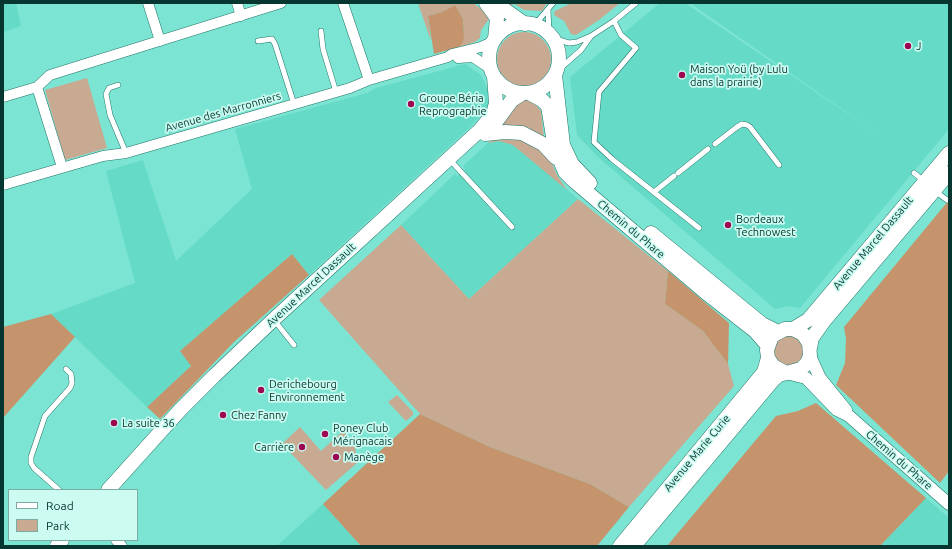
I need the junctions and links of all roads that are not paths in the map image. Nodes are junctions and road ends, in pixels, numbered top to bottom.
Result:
1 (148, 3) edge
2 (237, 3) edge
3 (281, 3) edge
4 (343, 3) edge
5 (486, 3) edge
6 (495, 3) edge
7 (553, 3) edge
8 (636, 3) edge
9 (548, 10) junction
10 (241, 16) junction
11 (614, 21) junction
12 (528, 24) junction
13 (321, 31) dead end
14 (551, 36) junction
15 (591, 36) junction
16 (494, 40) junction
17 (160, 41) junction
18 (258, 41) dead end
19 (448, 57) junction
20 (492, 72) junction
21 (555, 74) junction
22 (369, 80) junction
23 (118, 85) dead end
24 (37, 87) junction
25 (336, 92) junction
26 (526, 93) junction
27 (3, 97) edge
28 (294, 104) junction
29 (484, 134) junction
30 (715, 144) dead end
31 (708, 149) dead end
32 (126, 153) junction
33 (949, 153) edge
34 (451, 162) junction
35 (559, 162) junction
36 (779, 165) dead end
37 (62, 168) junction
38 (949, 173) edge
39 (924, 182) junction
40 (3, 185) edge
41 (654, 192) junction
42 (947, 200) dead end
43 (512, 227) dead end
44 (699, 228) dead end
45 (275, 322) junction
46 (793, 329) junction
47 (778, 332) junction
48 (294, 345) dead end
49 (768, 352) junction
50 (810, 352) junction
51 (66, 369) dead end
52 (786, 373) junction
53 (849, 416) junction
54 (58, 489) edge
55 (109, 489) edge
56 (119, 489) edge
57 (949, 504) edge
58 (620, 546) edge
59 (634, 546) edge

1 - 17 street
2 - 10 street
3 - 10 street
4 - 22 street
5 - 16 main road
6 - 12 main road
7 - 9 lane
8 - 11 lane
9 - 12 lane
9 - 14 lane
10 - 17 street
11 - 15 lane
11 - 41 lane
12 - 14 main road
12 - 16 main road
13 - 25 lane
14 - 15 lane
14 - 21 main road
15 - 21 lane
16 - 19 street, Avenue des Marronniers
16 - 20 main road
17 - 24 street
18 - 28 lane
19 - 20 street, Avenue des Marronniers
19 - 22 street, Avenue des Marronniers
20 - 26 main road
20 - 34 main road, Avenue Marcel Dassault
21 - 26 main road
21 - 47 main road, Chemin du Phare
22 - 25 street, Avenue des Marronniers
23 - 32 lane
24 - 27 street
24 - 37 street
25 - 28 street, Avenue des Marronniers
26 - 29 main road, Avenue Marcel Dassault
26 - 35 main road, Chemin du Phare
28 - 32 street, Avenue des Marronniers
29 - 34 main road, Avenue Marcel Dassault
29 - 35 main road
30 - 36 lane
31 - 41 lane
32 - 37 street, Avenue des Marronniers
33 - 39 main road, Avenue Marcel Dassault
34 - 43 lane
34 - 45 main road, Avenue Marcel Dassault
35 - 49 main road, Chemin du Phare
37 - 40 street, Avenue des Marronniers
38 - 39 main road, Avenue Marcel Dassault
39 - 42 lane
39 - 46 main road, Avenue Marcel Dassault
39 - 50 main road, Avenue Marcel Dassault
41 - 44 lane
45 - 48 lane
45 - 55 main road, Avenue Marcel Dassault
45 - 56 main road, Avenue Marcel Dassault
46 - 47 main road
46 - 50 main road
47 - 49 main road
49 - 52 main road
49 - 58 main road, Avenue Marie Curie
50 - 52 main road
50 - 53 street, Chemin du Phare
51 - 54 lane
52 - 53 street, Chemin du Phare
52 - 59 main road, Avenue Marie Curie
53 - 57 street, Chemin du Phare

